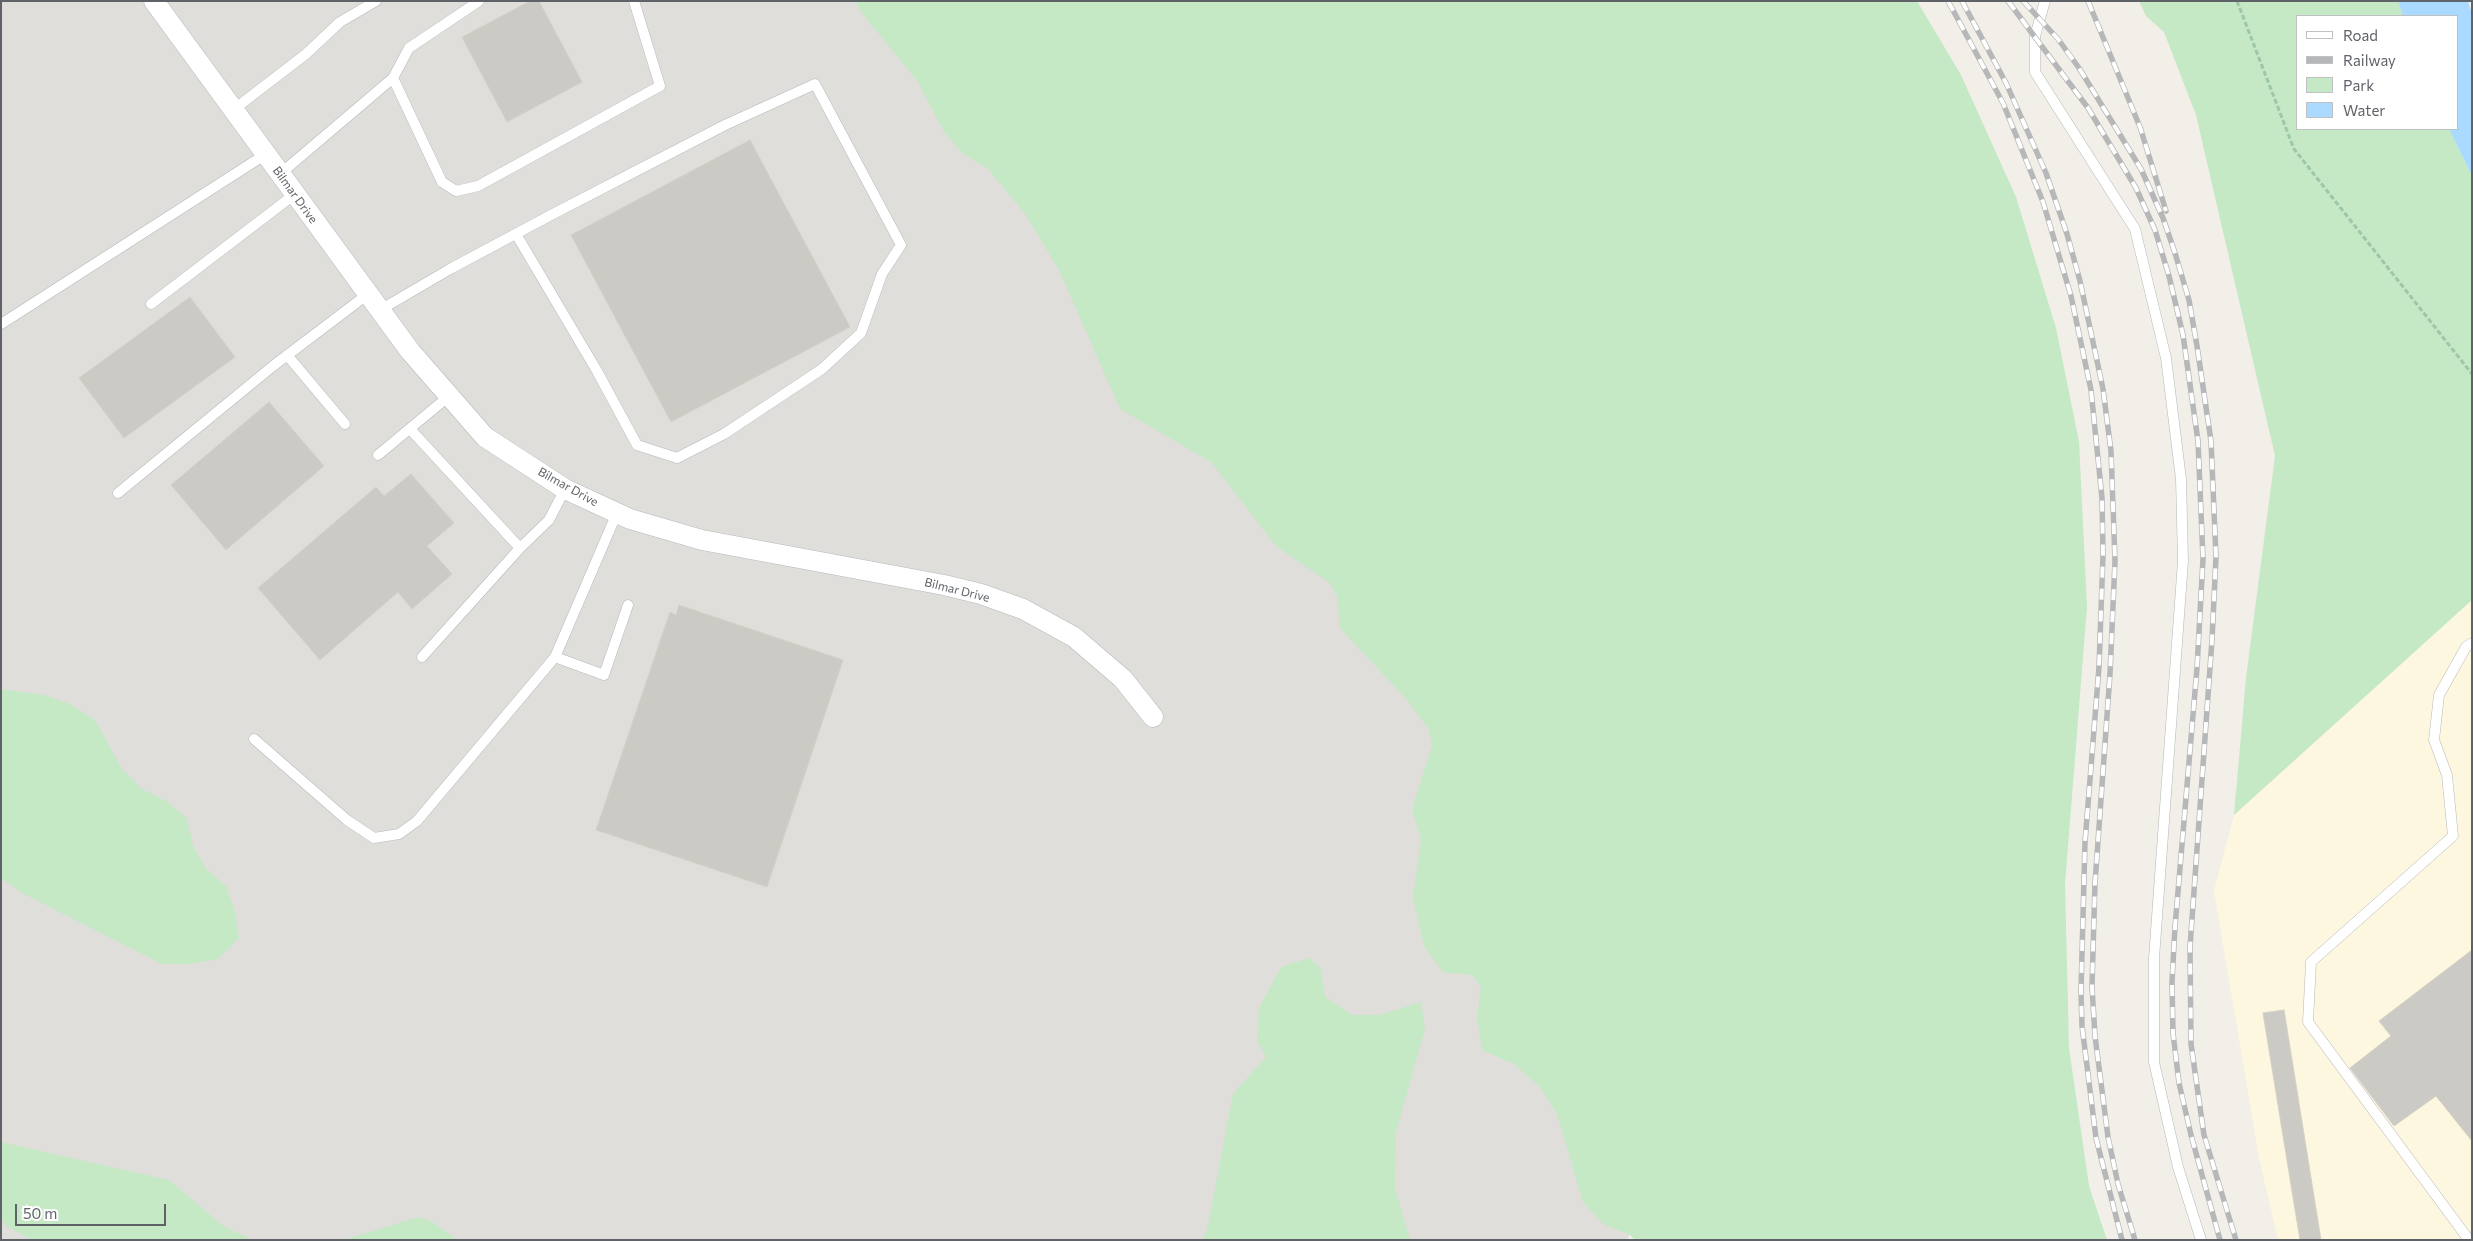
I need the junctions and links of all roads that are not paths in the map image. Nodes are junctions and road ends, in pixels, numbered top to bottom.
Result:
1 (154, 1) edge
2 (376, 1) edge
3 (479, 1) edge
4 (634, 1) edge
5 (2045, 1) edge
6 (392, 78) junction
7 (233, 110) junction
8 (266, 154) junction
9 (280, 174) junction
10 (295, 194) junction
11 (516, 234) junction
12 (368, 294) junction
13 (151, 304) dead end
14 (380, 310) junction
15 (1, 324) edge
16 (287, 355) junction
17 (449, 396) junction
18 (345, 424) dead end
19 (410, 428) junction
20 (378, 455) dead end
21 (565, 489) junction
22 (118, 493) dead end
23 (617, 513) junction
24 (520, 548) junction
25 (628, 604) dead end
26 (2472, 643) edge
27 (422, 657) dead end
28 (555, 657) junction
29 (1153, 717) dead end
30 (254, 739) dead end
31 (2201, 1240) edge
32 (2469, 1240) edge

1 - 7 street, Bilmar Drive
2 - 7 lane
3 - 6 lane
4 - 6 lane
5 - 31 lane
6 - 9 lane
7 - 8 street, Bilmar Drive
8 - 9 street, Bilmar Drive
8 - 15 lane
9 - 10 street, Bilmar Drive
10 - 12 street, Bilmar Drive
10 - 13 lane
11 - 11 lane
11 - 14 lane
12 - 14 street, Bilmar Drive
12 - 16 lane
14 - 17 street, Bilmar Drive
16 - 18 lane
16 - 22 lane
17 - 19 lane
17 - 21 street, Bilmar Drive
19 - 20 lane
19 - 24 lane
21 - 23 street, Bilmar Drive
21 - 24 lane
23 - 28 lane
23 - 29 street, Bilmar Drive
24 - 27 lane
25 - 28 lane
26 - 32 lane
28 - 30 lane

